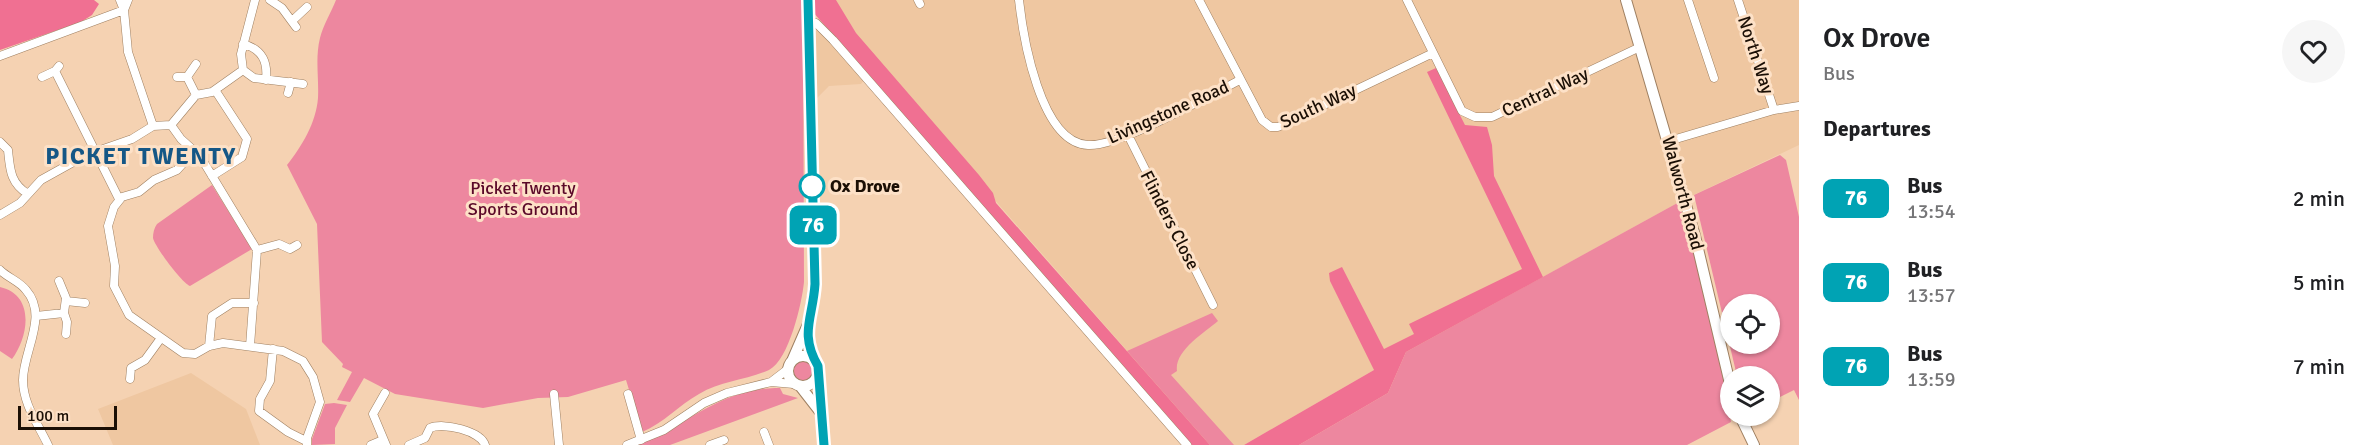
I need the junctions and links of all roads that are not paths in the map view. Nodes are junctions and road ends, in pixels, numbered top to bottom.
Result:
1 (120, 0) edge
2 (128, 0) edge
3 (255, 0) edge
4 (270, 0) edge
5 (808, 0) edge
6 (1019, 0) edge
7 (1199, 0) edge
8 (1407, 0) edge
9 (1626, 0) edge
10 (1688, 0) edge
11 (1738, 0) edge
12 (307, 7) dead end
13 (124, 10) junction
14 (809, 22) junction
15 (243, 44) junction
16 (1640, 47) junction
17 (1433, 53) junction
18 (0, 56) edge
19 (196, 64) dead end
20 (243, 70) junction
21 (42, 77) dead end
22 (177, 77) dead end
23 (187, 77) junction
24 (1714, 78) dead end
25 (266, 80) junction
26 (1240, 80) junction
27 (291, 82) junction
28 (303, 84) dead end
29 (215, 90) junction
30 (288, 93) dead end
31 (196, 95) junction
32 (1799, 106) edge
33 (1774, 110) junction
34 (171, 125) junction
35 (153, 126) junction
36 (1128, 135) junction
37 (1669, 141) junction
38 (0, 142) edge
39 (195, 150) junction
40 (93, 151) junction
41 (212, 176) junction
42 (28, 194) junction
43 (119, 199) junction
44 (0, 215) edge
45 (257, 250) junction
46 (292, 251) dead end
47 (0, 270) edge
48 (59, 282) dead end
49 (66, 301) junction
50 (85, 303) dead end
51 (254, 303) junction
52 (1213, 305) dead end
53 (64, 313) junction
54 (36, 316) junction
55 (806, 330) junction
56 (66, 334) dead end
57 (161, 338) junction
58 (209, 346) junction
59 (250, 346) junction
60 (273, 349) junction
61 (812, 358) junction
62 (790, 365) junction
63 (1725, 366) edge
64 (818, 376) junction
65 (130, 379) dead end
66 (771, 382) junction
67 (797, 385) junction
68 (385, 393) dead end
69 (554, 394) dead end
70 (628, 394) dead end
71 (821, 413) junction
72 (1745, 426) edge
73 (764, 432) dead end
74 (641, 440) junction
75 (723, 440) dead end
76 (427, 442) edge
77 (307, 443) edge
78 (385, 443) edge
79 (48, 445) edge
80 (371, 445) edge
81 (409, 445) edge
82 (485, 445) edge
83 (559, 445) edge
84 (627, 445) edge
85 (710, 445) edge
86 (769, 445) edge
87 (824, 445) edge
88 (1188, 445) edge
89 (1754, 445) edge

1 - 13 street
2 - 13 street
3 - 15 street
4 - 12 street
5 - 14 main road
6 - 36 street, Livingstone Road
7 - 26 street, South Way
8 - 17 street, Central Way
9 - 16 main road, Walworth Road
10 - 24 street
11 - 33 street, North Way
13 - 18 street
13 - 35 street
14 - 55 main road
14 - 88 street
15 - 20 street
15 - 25 street
16 - 17 street, Central Way
16 - 37 main road, Walworth Road
17 - 26 street, South Way
19 - 23 street
20 - 25 street
20 - 29 street
21 - 40 street
22 - 23 street
23 - 31 street
25 - 27 street
26 - 36 street, Livingstone Road
27 - 28 street
27 - 30 street
29 - 31 street
29 - 41 street
31 - 34 street
32 - 33 street, North Way
33 - 37 street, North Way
34 - 35 street
34 - 39 street
35 - 40 street
36 - 52 street, Flinders Close
37 - 63 main road, Walworth Road
38 - 42 street
39 - 41 street
39 - 43 street
40 - 42 street
40 - 43 street
41 - 45 street
42 - 44 street
43 - 57 street
45 - 46 street
45 - 51 street
47 - 54 street
48 - 49 street
49 - 50 street
49 - 53 street
51 - 58 street
51 - 59 street
53 - 54 street
53 - 56 street
54 - 79 street
55 - 61 main road
55 - 62 main road
57 - 58 street
57 - 65 street
58 - 59 street
59 - 60 street
60 - 77 street
60 - 77 street
61 - 62 main road
61 - 64 main road
62 - 66 street
62 - 67 main road
64 - 67 main road
64 - 71 main road
66 - 67 street
66 - 74 street
67 - 71 main road
68 - 78 street
69 - 83 street
70 - 74 street
71 - 87 main road
72 - 89 main road
73 - 86 street
74 - 84 street
75 - 85 street
76 - 81 street
76 - 82 street
78 - 80 street

